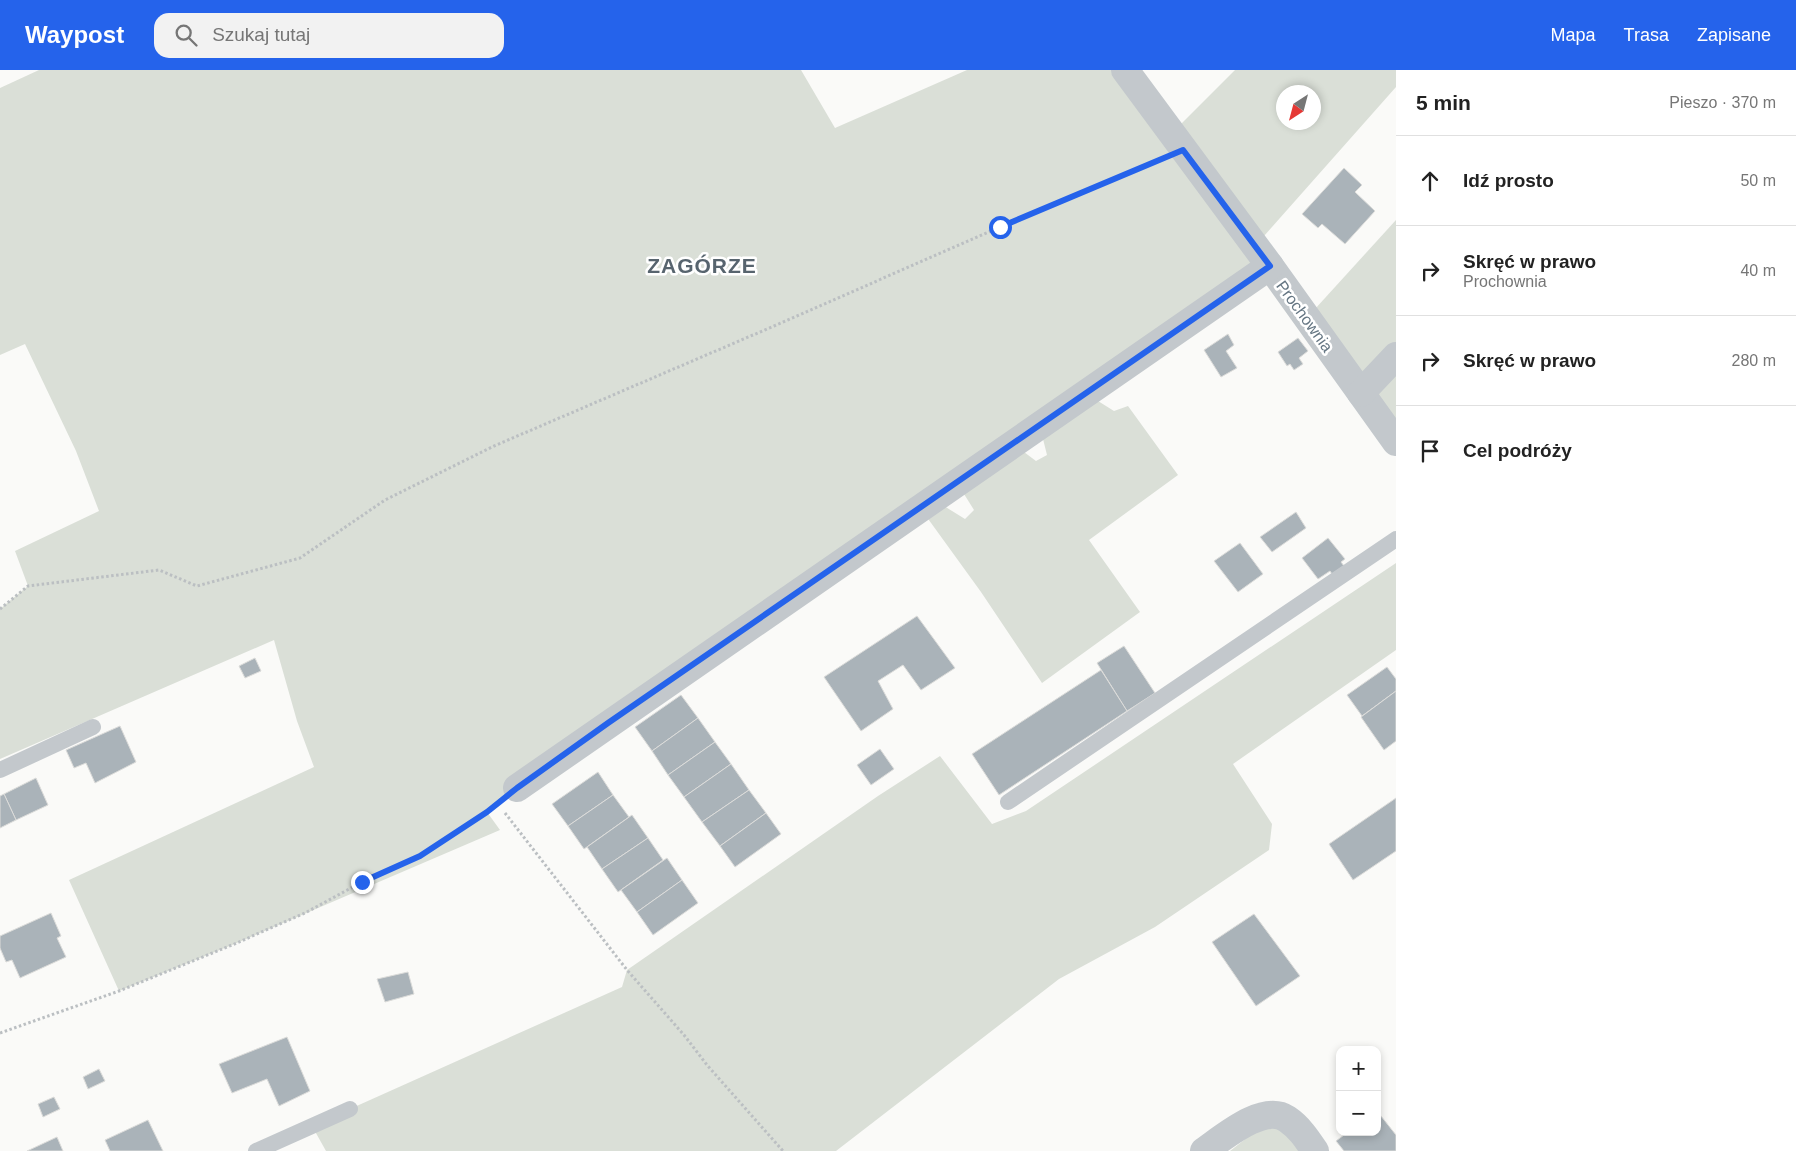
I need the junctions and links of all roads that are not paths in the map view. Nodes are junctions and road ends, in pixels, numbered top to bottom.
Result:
1 (1124, 70) edge
2 (1270, 266) junction
3 (1396, 356) edge
4 (1361, 393) junction
5 (1396, 442) edge
6 (1396, 539) edge
7 (93, 727) dead end
8 (0, 770) edge
9 (507, 796) road end
10 (1008, 802) dead end
11 (350, 1109) dead end
12 (256, 1151) edge
13 (1204, 1151) edge
14 (1315, 1151) edge

1 - 2 street, Prochownia
2 - 4 street, Prochownia
2 - 9 street
3 - 4 street
4 - 5 street, Prochownia
6 - 10 lane
7 - 8 lane
11 - 12 lane
13 - 14 street

